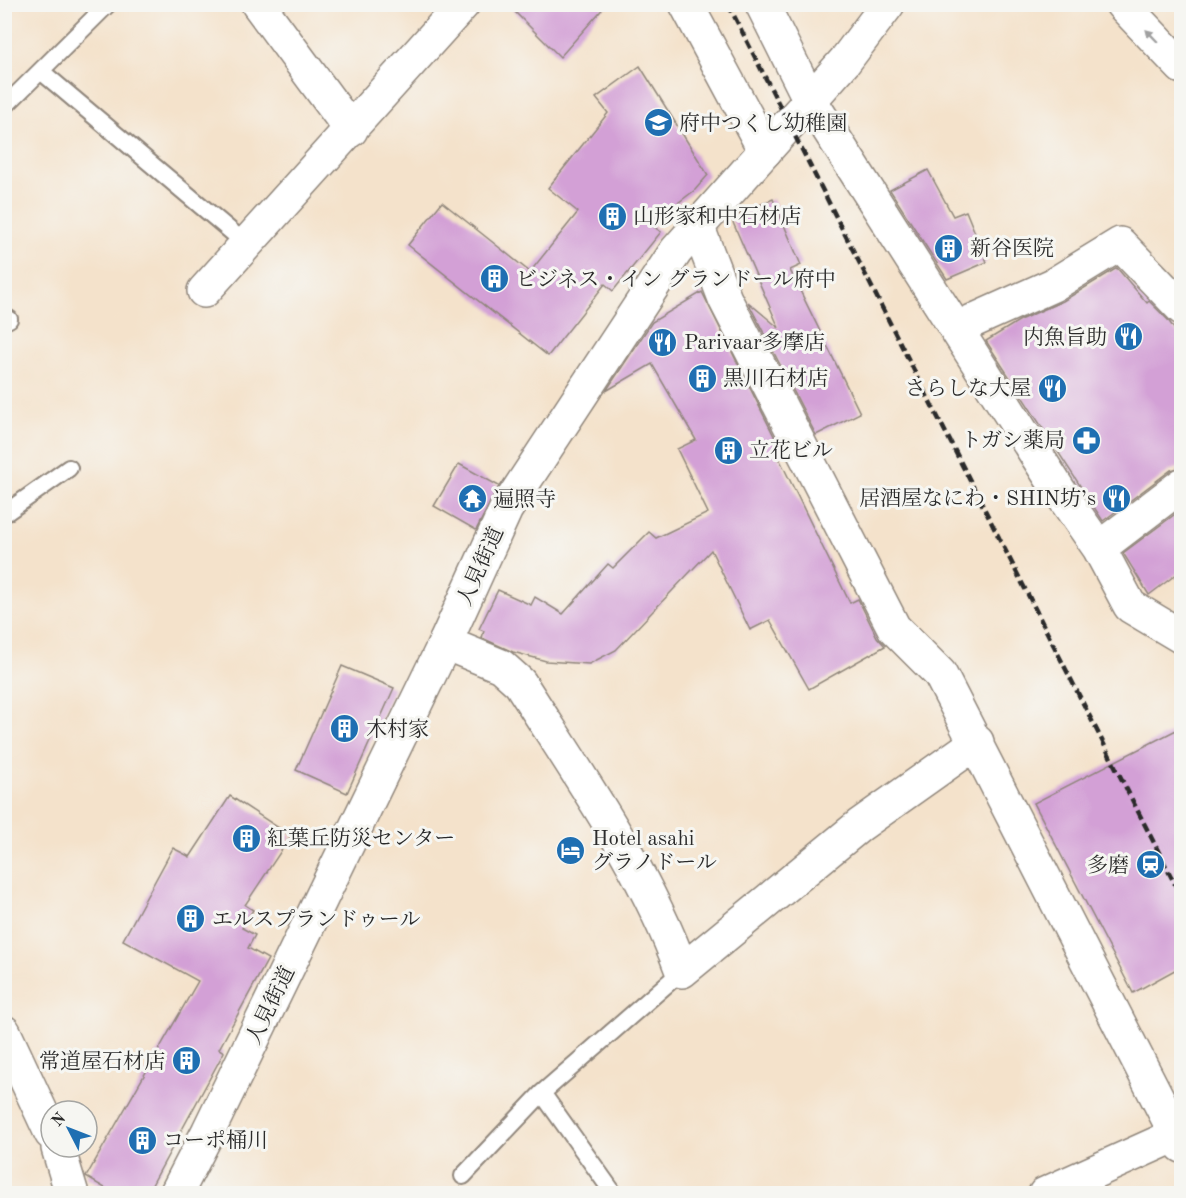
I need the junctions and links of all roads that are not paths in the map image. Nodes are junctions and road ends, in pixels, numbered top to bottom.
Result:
1 (108, 4) edge
2 (258, 4) edge
3 (463, 4) edge
4 (686, 4) edge
5 (762, 4) edge
6 (888, 4) edge
7 (1122, 4) edge
8 (1182, 67) edge
9 (42, 72) junction
10 (810, 100) junction
11 (4, 107) edge
12 (351, 130) junction
13 (765, 151) junction
14 (697, 225) junction
15 (245, 243) junction
16 (204, 291) dead end
17 (1182, 308) edge
18 (957, 328) junction
19 (69, 468) dead end
20 (1182, 485) edge
21 (4, 513) edge
22 (1099, 548) junction
23 (1182, 637) edge
24 (446, 643) junction
25 (977, 742) junction
26 (682, 971) junction
27 (4, 1032) edge
28 (542, 1092) junction
29 (39, 1108) edge
30 (1179, 1141) edge
31 (60, 1159) edge
32 (463, 1176) dead end
33 (72, 1194) edge
34 (176, 1194) edge
35 (614, 1194) edge
36 (1045, 1194) edge

1 - 9 lane
2 - 12 street
3 - 12 street
4 - 13 street
5 - 10 street
6 - 10 street, 人見街道
8 -> 7 street
9 - 11 lane
9 - 15 lane
10 - 13 street, 人見街道
10 - 18 street
12 - 15 street
13 - 14 street, 人見街道
14 - 24 street, 人見街道
14 - 25 street
15 - 16 street
17 - 18 street
18 - 22 street
19 - 21 lane
20 - 22 street
22 - 23 street
24 - 26 street
24 - 34 street, 人見街道
25 - 26 street
25 - 30 street
26 - 28 lane
27 - 29 street
28 - 32 lane
28 - 35 lane
30 - 36 street
31 - 33 street

